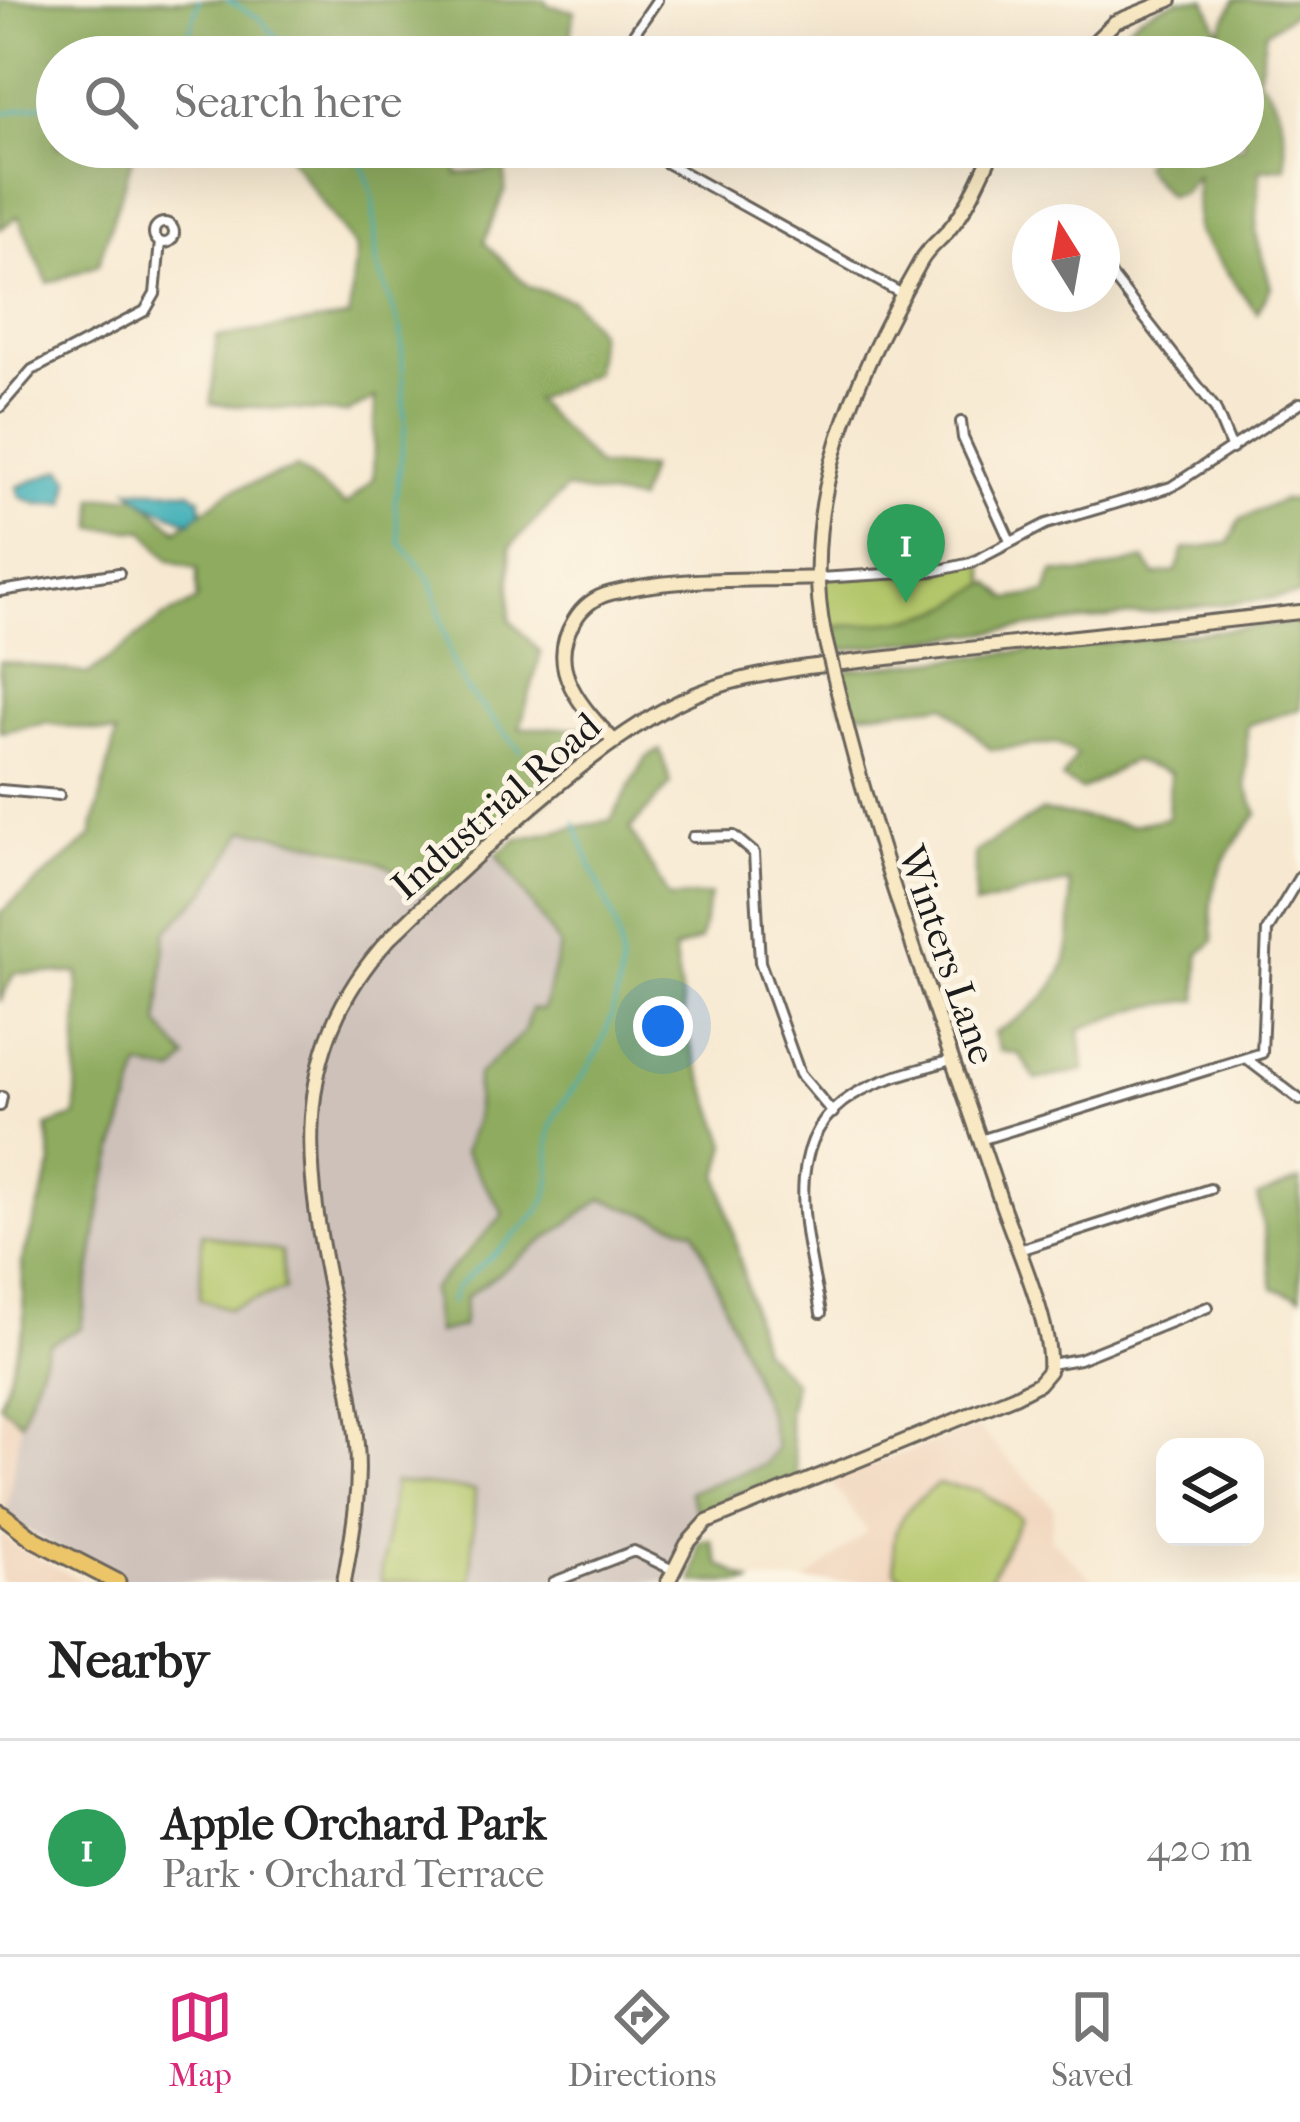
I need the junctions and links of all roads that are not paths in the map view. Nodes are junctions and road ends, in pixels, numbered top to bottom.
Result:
1 (657, 0) edge
2 (1170, 0) edge
3 (632, 36) edge
4 (1101, 36) edge
5 (676, 168) edge
6 (985, 168) edge
7 (160, 242) dead end
8 (1120, 286) edge
9 (904, 295) junction
10 (1300, 403) edge
11 (0, 407) edge
12 (961, 422) dead end
13 (1232, 449) junction
14 (1010, 541) junction
15 (119, 573) dead end
16 (818, 578) junction
17 (0, 591) edge
18 (1300, 612) edge
19 (615, 742) junction
20 (0, 790) edge
21 (59, 795) dead end
22 (693, 837) dead end
23 (1300, 876) edge
24 (1246, 1059) junction
25 (951, 1060) junction
26 (1300, 1100) edge
27 (833, 1113) junction
28 (980, 1141) junction
29 (1210, 1189) dead end
30 (1017, 1250) junction
31 (1208, 1307) dead end
32 (821, 1313) dead end
33 (1050, 1364) junction
34 (0, 1514) edge
35 (671, 1576) edge
36 (117, 1582) edge
37 (344, 1582) edge
38 (554, 1582) edge

1 - 3 street
2 - 4 street
5 - 9 street
6 - 9 street, Winters Lane
7 - 11 street
8 - 13 street
9 - 16 street, Winters Lane
10 - 13 street
12 - 14 street
13 - 14 street
14 - 16 street
15 - 17 street
16 - 19 street
16 - 25 street, Winters Lane, bridge
18 - 19 street, Industrial Road
19 - 37 street, Industrial Road
20 - 21 street
22 - 27 street
23 - 24 street
24 - 26 street
24 - 28 street
25 - 27 street
25 - 28 street, Winters Lane
27 - 32 street
28 - 30 street, Winters Lane
29 - 30 street
30 - 33 street, Winters Lane
31 - 33 street
33 - 35 street
34 - 36 highway
35 - 38 street

